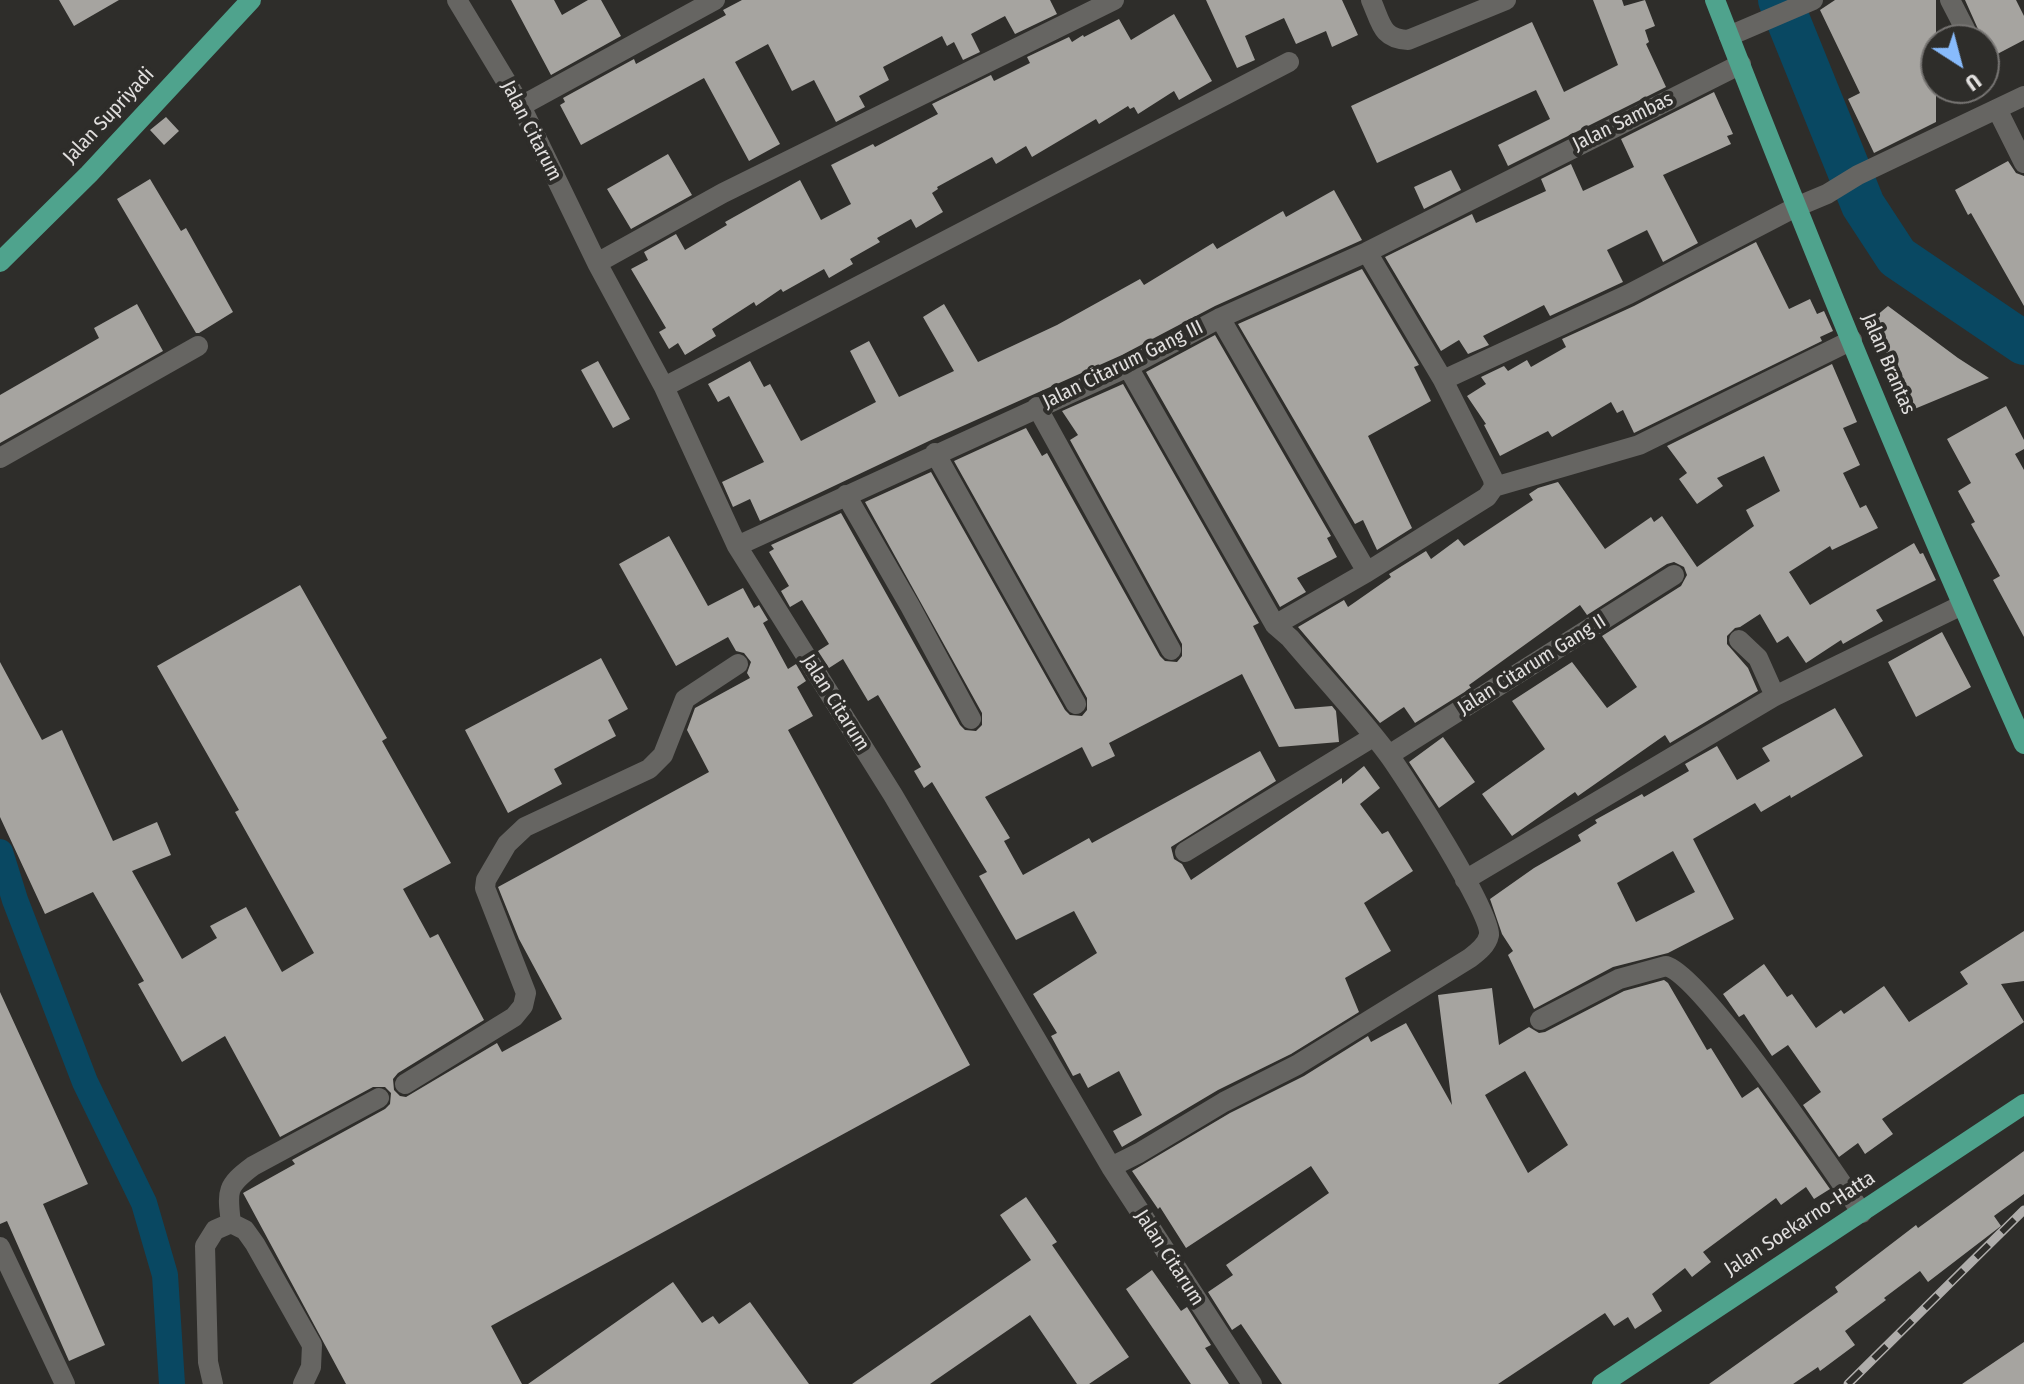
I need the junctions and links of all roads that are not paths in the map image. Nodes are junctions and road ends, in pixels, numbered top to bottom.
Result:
1 (251, 0) edge
2 (457, 0) edge
3 (715, 0) edge
4 (1114, 0) edge
5 (1371, 0) edge
6 (1506, 0) edge
7 (1715, 0) edge
8 (1950, 0) edge
9 (1807, 3) edge
10 (1962, 24) edge
11 (1729, 36) junction
12 (1289, 62) dead end
13 (1741, 64) junction
14 (2024, 96) edge
15 (521, 106) junction
16 (1997, 109) junction
17 (2024, 163) edge
18 (1506, 181) joint
19 (1796, 207) junction
20 (1367, 252) junction
21 (0, 262) edge
22 (597, 263) junction
23 (1220, 318) junction
24 (1852, 340) junction
25 (198, 346) dead end
26 (1128, 367) junction
27 (1443, 380) junction
28 (664, 387) junction
29 (1037, 407) junction
30 (935, 453) junction
31 (0, 458) edge
32 (1494, 487) junction
33 (846, 495) junction
34 (737, 546) junction
35 (1367, 572) junction
36 (1674, 575) dead end
37 (1962, 605) junction
38 (1275, 625) junction
39 (1739, 640) dead end
40 (1171, 650) dead end
41 (738, 664) dead end
42 (1775, 696) junction
43 (1076, 704) dead end
44 (971, 719) dead end
45 (1373, 737) junction
46 (2024, 744) edge
47 (1389, 755) junction
48 (1185, 852) dead end
49 (1465, 880) junction
50 (1540, 1020) dead end
51 (405, 1084) dead end
52 (379, 1098) dead end
53 (2024, 1104) edge
54 (1111, 1167) junction
55 (1862, 1213) junction
56 (231, 1223) junction
57 (0, 1247) edge
58 (65, 1384) edge
59 (213, 1384) edge
60 (303, 1384) edge
61 (1252, 1384) edge
62 (1602, 1384) edge

1 - 21 main road, Jalan Supriyadi
2 - 15 street, Jalan Citarum
3 - 15 street
4 - 22 street
5 - 6 street
7 - 11 main road, Jalan Brantas
8 - 10 street
9 - 11 street
11 - 13 main road, Jalan Brantas
12 - 28 street
13 - 18 street, Jalan Sambas
13 - 19 main road, Jalan Brantas
14 - 16 street
15 - 22 street, Jalan Citarum
16 - 17 street
16 - 19 street
18 - 20 street, Jalan Citarum Gang III
19 - 24 main road, Jalan Brantas
19 - 27 street
20 - 23 street, Jalan Citarum Gang III
20 - 27 street
22 - 28 street, Jalan Citarum
23 - 26 street, Jalan Citarum Gang III
23 - 35 street
24 - 32 street
24 - 37 main road, Jalan Brantas
25 - 31 street
26 - 29 street, Jalan Citarum Gang III
26 - 38 street
27 - 32 street
28 - 34 street, Jalan Citarum
29 - 30 street, Jalan Citarum Gang III
29 - 40 street
30 - 33 street, Jalan Citarum Gang III
30 - 43 street
32 - 35 street
33 - 34 street, Jalan Citarum Gang III
33 - 44 street
34 - 54 street, Jalan Citarum
35 - 38 street
36 - 47 street, Jalan Citarum Gang II
37 - 42 street
37 - 46 main road, Jalan Brantas
38 - 45 street
39 - 42 street
41 - 51 street
42 - 49 street
45 - 47 street
45 - 48 street
47 - 49 street
49 - 54 street
50 - 55 street
52 - 56 street
53 - 55 main road, Jalan Soekarno-Hatta
54 - 61 street, Jalan Citarum
55 - 62 main road, Jalan Soekarno-Hatta
56 - 59 street
56 - 60 street
57 - 58 street

